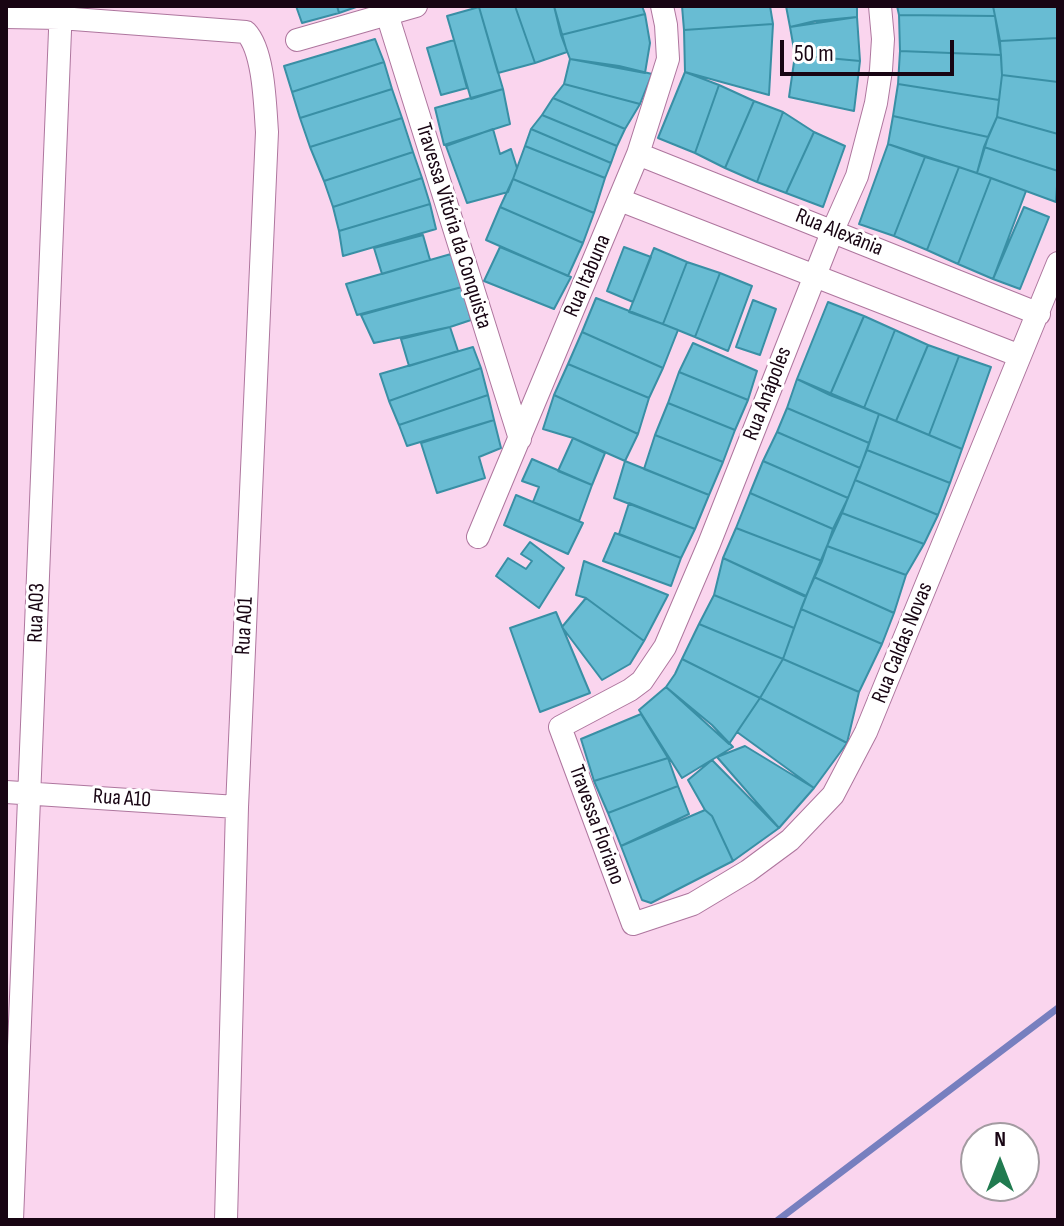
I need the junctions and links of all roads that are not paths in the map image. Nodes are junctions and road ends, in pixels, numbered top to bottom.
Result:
1 (416, 6) edge
2 (662, 6) edge
3 (880, 6) edge
4 (61, 12) edge
5 (387, 14) junction
6 (6, 17) edge
7 (297, 40) dead end
8 (638, 154) junction
9 (620, 200) junction
10 (833, 230) junction
11 (1058, 263) edge
12 (814, 276) junction
13 (1039, 314) junction
14 (1020, 356) junction
15 (520, 439) junction
16 (478, 537) dead end
17 (560, 727) joint
18 (6, 792) edge
19 (30, 793) junction
20 (237, 807) junction
21 (633, 924) joint
22 (12, 1220) edge
23 (226, 1220) edge

1 - 5 street
2 - 8 street, Rua Itabuna
3 - 10 street, Rua Anápoles
4 - 6 street
4 - 19 street, Rua A03
4 - 20 street, Rua A01
5 - 7 street
5 - 15 street, Travessa Vitória da Conquista
8 - 9 street, Rua Itabuna
8 - 10 street, Rua Alexânia
9 - 12 street
9 - 15 street, Rua Itabuna
10 - 12 street, Rua Anápoles
10 - 13 street, Rua Alexânia
11 - 13 street, Rua Caldas Novas
12 - 14 street
12 - 17 street, Rua Anápoles
13 - 14 street, Rua Caldas Novas
14 - 21 street, Rua Caldas Novas
15 - 16 street, Rua Itabuna
17 - 21 street, Travessa Floriano
18 - 19 street, Rua A10
19 - 20 street, Rua A10
19 - 22 street, Rua A03
20 - 23 street, Rua A01

